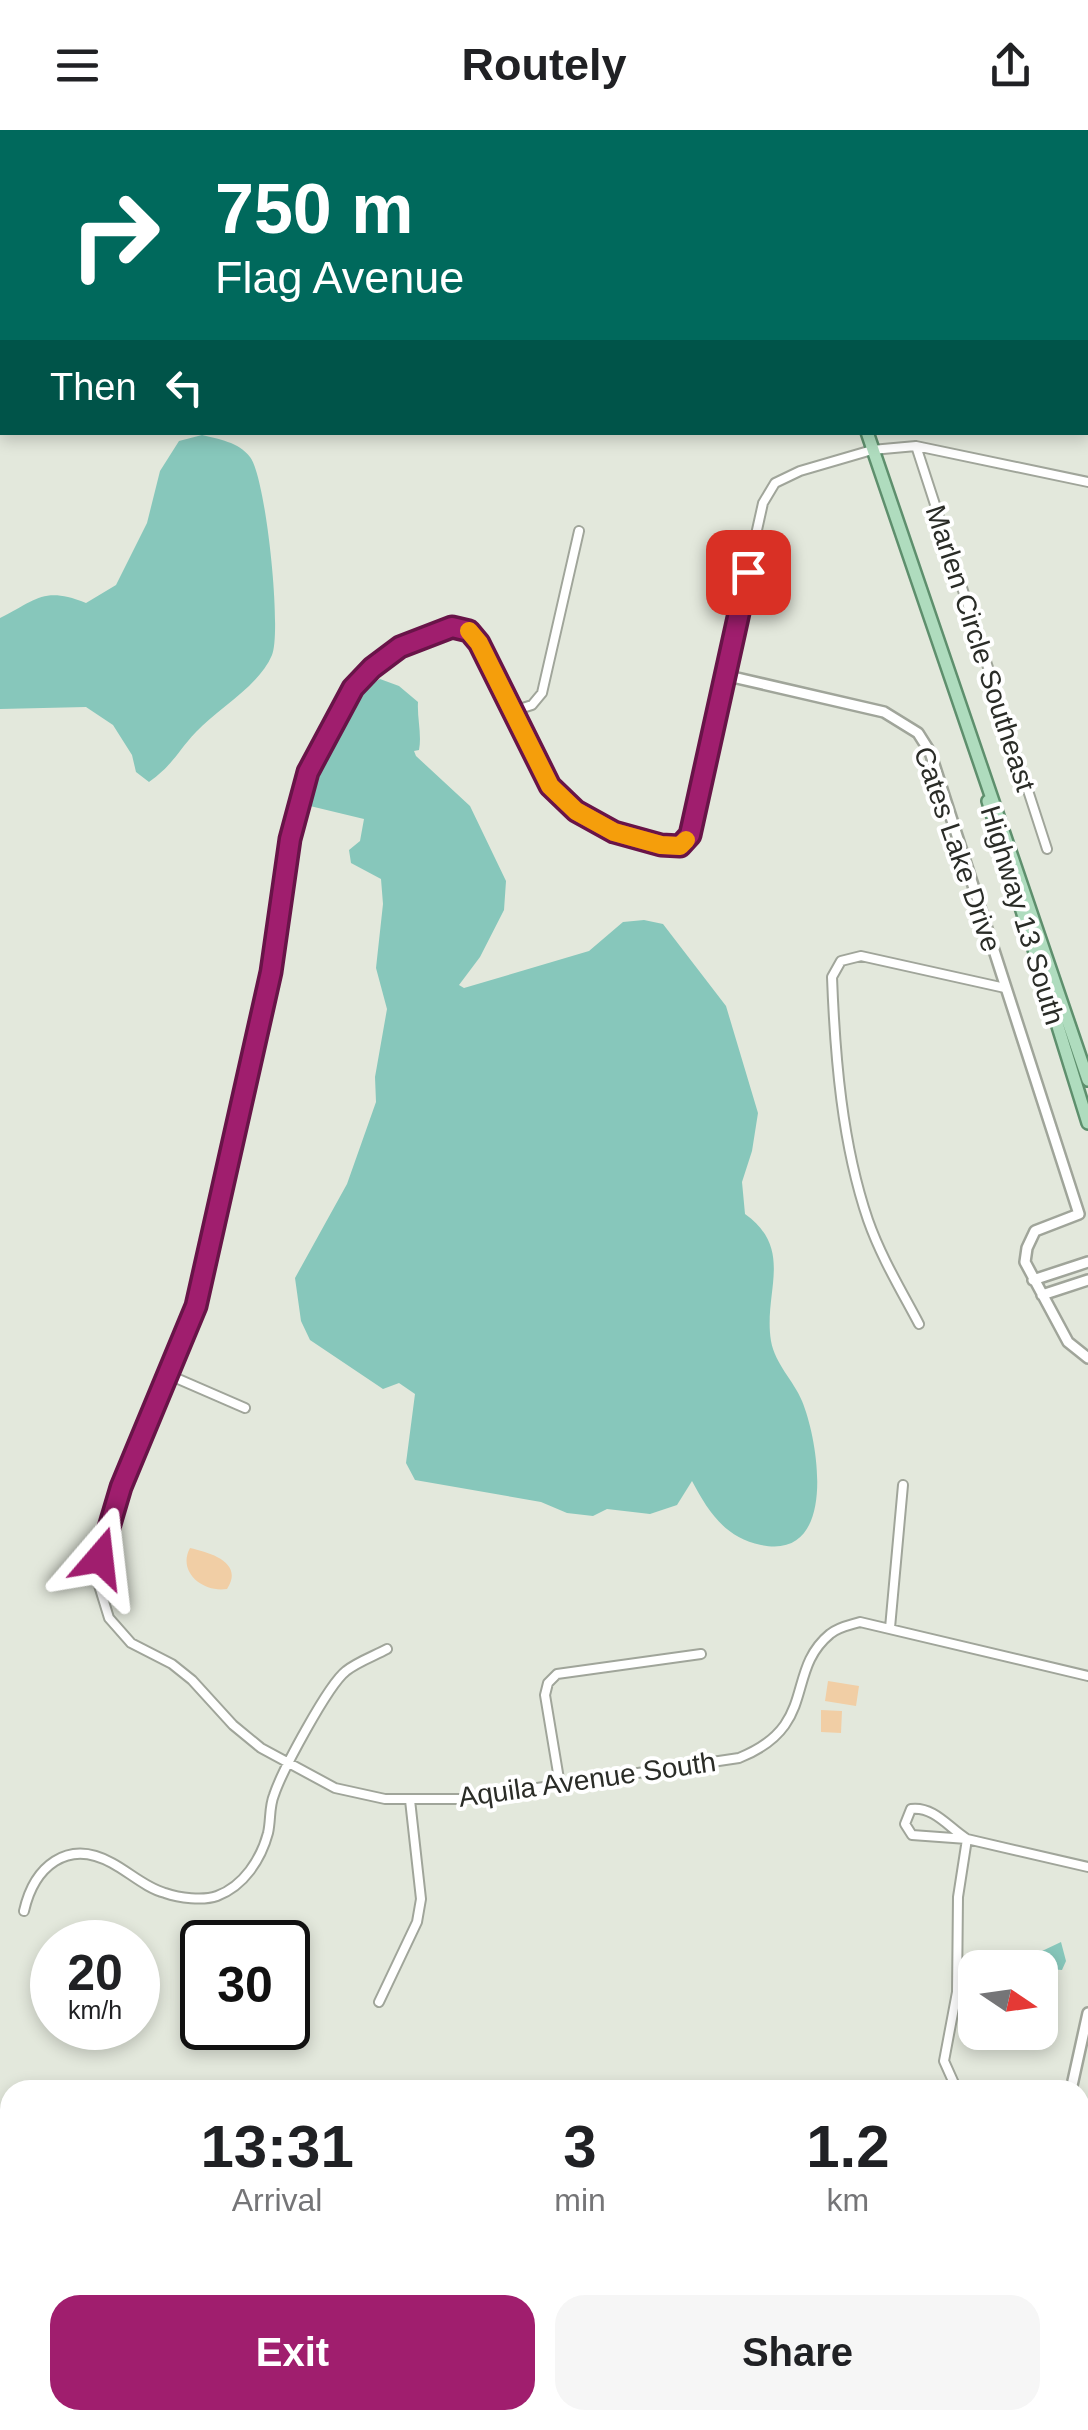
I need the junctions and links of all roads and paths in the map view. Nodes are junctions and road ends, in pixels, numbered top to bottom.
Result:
1 (868, 435) edge
2 (916, 446) junction
3 (872, 450) junction
4 (1088, 482) edge
5 (579, 531) dead end
6 (724, 675) junction
7 (513, 711) junction
8 (979, 762) junction
9 (1047, 850) dead end
10 (1004, 988) junction
11 (1088, 1080) edge
12 (1088, 1123) edge
13 (1088, 1262) edge
14 (1033, 1280) junction
15 (1088, 1280) edge
16 (1042, 1295) junction
17 (919, 1324) dead end
18 (1088, 1358) edge
19 (169, 1375) junction
20 (244, 1408) dead end
21 (903, 1486) dead end
22 (890, 1628) junction
23 (386, 1650) dead end
24 (701, 1654) dead end
25 (1088, 1676) edge
26 (286, 1764) junction
27 (560, 1785) junction
28 (410, 1800) junction
29 (967, 1839) junction
30 (1088, 1867) edge
31 (24, 1911) dead end
32 (379, 2002) dead end
33 (1088, 2013) edge
34 (953, 2080) edge
35 (1073, 2080) edge

1 - 3 main road, Highway 13 South
2 - 3 street
2 - 4 street
2 - 9 street, Marlen Circle Southeast
3 - 6 street
3 - 8 main road, Highway 13 South
5 - 7 street
6 - 7 street
6 - 10 street, Cates Lake Drive
7 - 19 street
8 - 11 main road, Highway 13 South
8 - 12 main road, Highway 13 South
10 - 14 street, Cates Lake Drive
10 - 17 street
13 - 14 street
14 - 16 street
15 - 16 street
16 - 18 street
19 - 20 street
19 - 26 street, Aquila Avenue South
21 - 22 street
22 - 25 street, Aquila Avenue South
22 - 27 street, Aquila Avenue South
23 - 26 street
24 - 27 street
26 - 28 street, Aquila Avenue South
26 - 31 street
27 - 28 street, Aquila Avenue South
28 - 32 street
29 - 29 street
29 - 30 street
29 - 34 street
33 - 35 street

